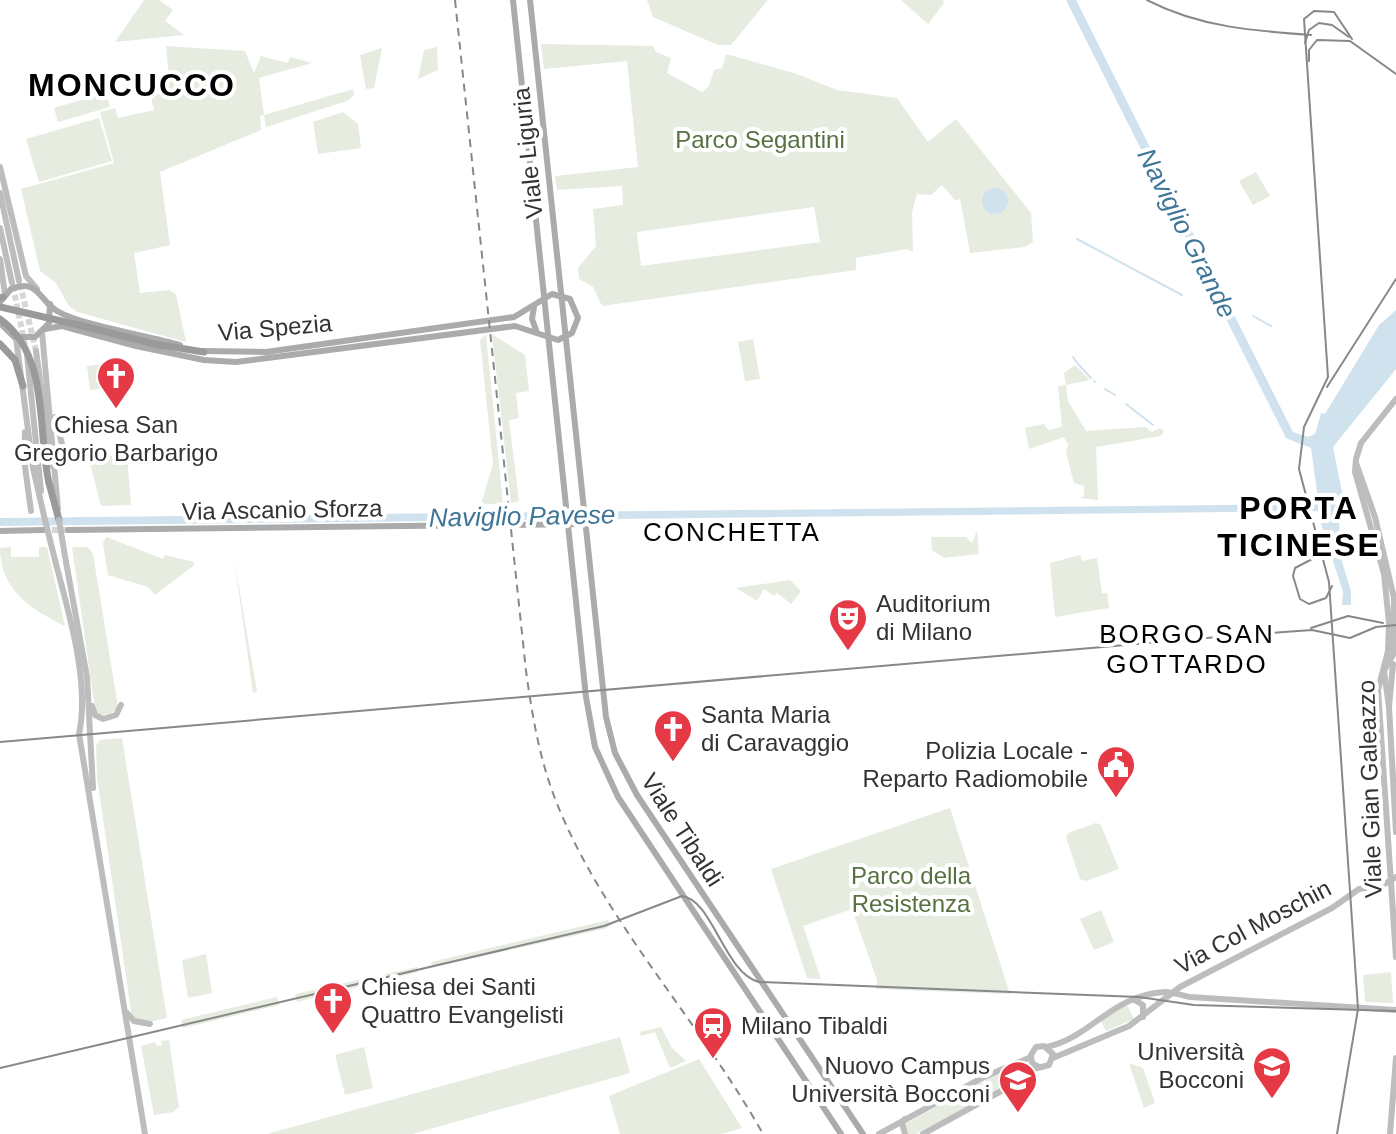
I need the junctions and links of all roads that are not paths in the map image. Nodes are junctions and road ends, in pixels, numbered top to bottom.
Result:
1 (513, 0) edge
2 (530, 0) edge
3 (0, 167) edge
4 (0, 193) edge
5 (0, 228) edge
6 (0, 259) edge
7 (37, 289) junction
8 (561, 295) junction
9 (544, 297) junction
10 (2, 300) edge
11 (48, 301) junction
12 (534, 307) junction
13 (0, 321) edge
14 (44, 330) junction
15 (536, 330) junction
16 (16, 338) junction
17 (566, 338) junction
18 (549, 340) junction
19 (0, 344) edge
20 (36, 351) tunnel mouth
21 (26, 352) tunnel mouth
22 (204, 352) junction
23 (23, 386) junction
24 (1396, 399) edge
25 (52, 411) junction
26 (27, 416) junction
27 (63, 448) dead end
28 (31, 511) dead end
29 (45, 520) junction
30 (59, 520) junction
31 (584, 522) junction
32 (568, 523) junction
33 (43, 530) tunnel mouth
34 (68, 530) tunnel mouth
35 (0, 531) edge
36 (1392, 624) edge
37 (87, 677) junction
38 (121, 705) dead end
39 (1396, 832) edge
40 (1393, 879) edge
41 (1396, 957) edge
42 (1172, 992) junction
43 (1131, 999) junction
44 (1396, 1010) edge
45 (127, 1013) junction
46 (1143, 1017) junction
47 (1094, 1021) junction
48 (150, 1024) dead end
49 (127, 1025) junction
50 (1100, 1038) junction
51 (1047, 1047) junction
52 (1031, 1057) junction
53 (1053, 1058) junction
54 (1396, 1058) edge
55 (1019, 1065) junction
56 (1039, 1067) junction
57 (1024, 1073) junction
58 (905, 1119) junction
59 (888, 1129) junction
60 (145, 1134) edge
61 (841, 1134) edge
62 (863, 1134) edge
63 (879, 1134) edge
64 (898, 1134) edge
65 (905, 1134) edge
66 (923, 1134) edge
67 (1390, 1134) edge

1 - 9 main road, Viale Liguria
2 - 8 main road, Viale Liguria
3 - 7 main road
4 - 5 main road
6 - 10 main road
7 - 10 main road
7 - 11 main road
8 - 9 main road
8 - 17 main road
8 - 17 main road
9 - 12 main road, Via Spezia
9 - 18 main road
10 - 22 highway, bridge
11 - 14 main road
11 - 22 main road, Via Spezia
12 - 15 main road
12 - 22 main road, Via Spezia
13 - 16 main road
13 - 30 highway, bridge
14 - 15 main road, Via Spezia
14 - 16 main road, Via Spezia
14 - 25 main road
15 - 18 main road
16 - 23 main road
17 - 18 main road
17 - 31 main road, Viale Tibaldi
18 - 32 main road, Viale Tibaldi
19 - 23 highway
20 - 30 main road
21 - 29 main road
23 - 26 main road
24 - 36 main road
25 - 27 main road
25 - 30 main road
26 - 28 main road
26 - 29 main road
29 - 49 main road, bridge
30 - 37 main road, bridge
31 - 32 main road, Via Ascanio Sforza
31 - 62 main road, Viale Tibaldi
32 - 34 main road, Via Ascanio Sforza
32 - 61 main road, Viale Tibaldi
33 - 35 main road
36 - 39 main road, Viale Gian Galeazzo
36 - 40 main road, Viale Gian Galeazzo
37 - 38 main road
37 - 45 main road
40 - 41 main road, Viale Gian Galeazzo
40 - 42 main road, Via Col Moschin
42 - 43 main road
42 - 44 main road
42 - 46 main road
43 - 46 main road
43 - 47 main road
45 - 48 main road
45 - 49 main road
46 - 50 main road
47 - 50 main road
47 - 51 main road
49 - 60 main road
50 - 53 main road
51 - 52 main road
51 - 53 main road
52 - 55 main road
52 - 56 main road
53 - 56 main road
54 - 67 main road
55 - 57 main road
55 - 58 main road
56 - 57 main road
57 - 66 main road
58 - 59 main road
58 - 65 main road
59 - 63 main road
59 - 64 main road

